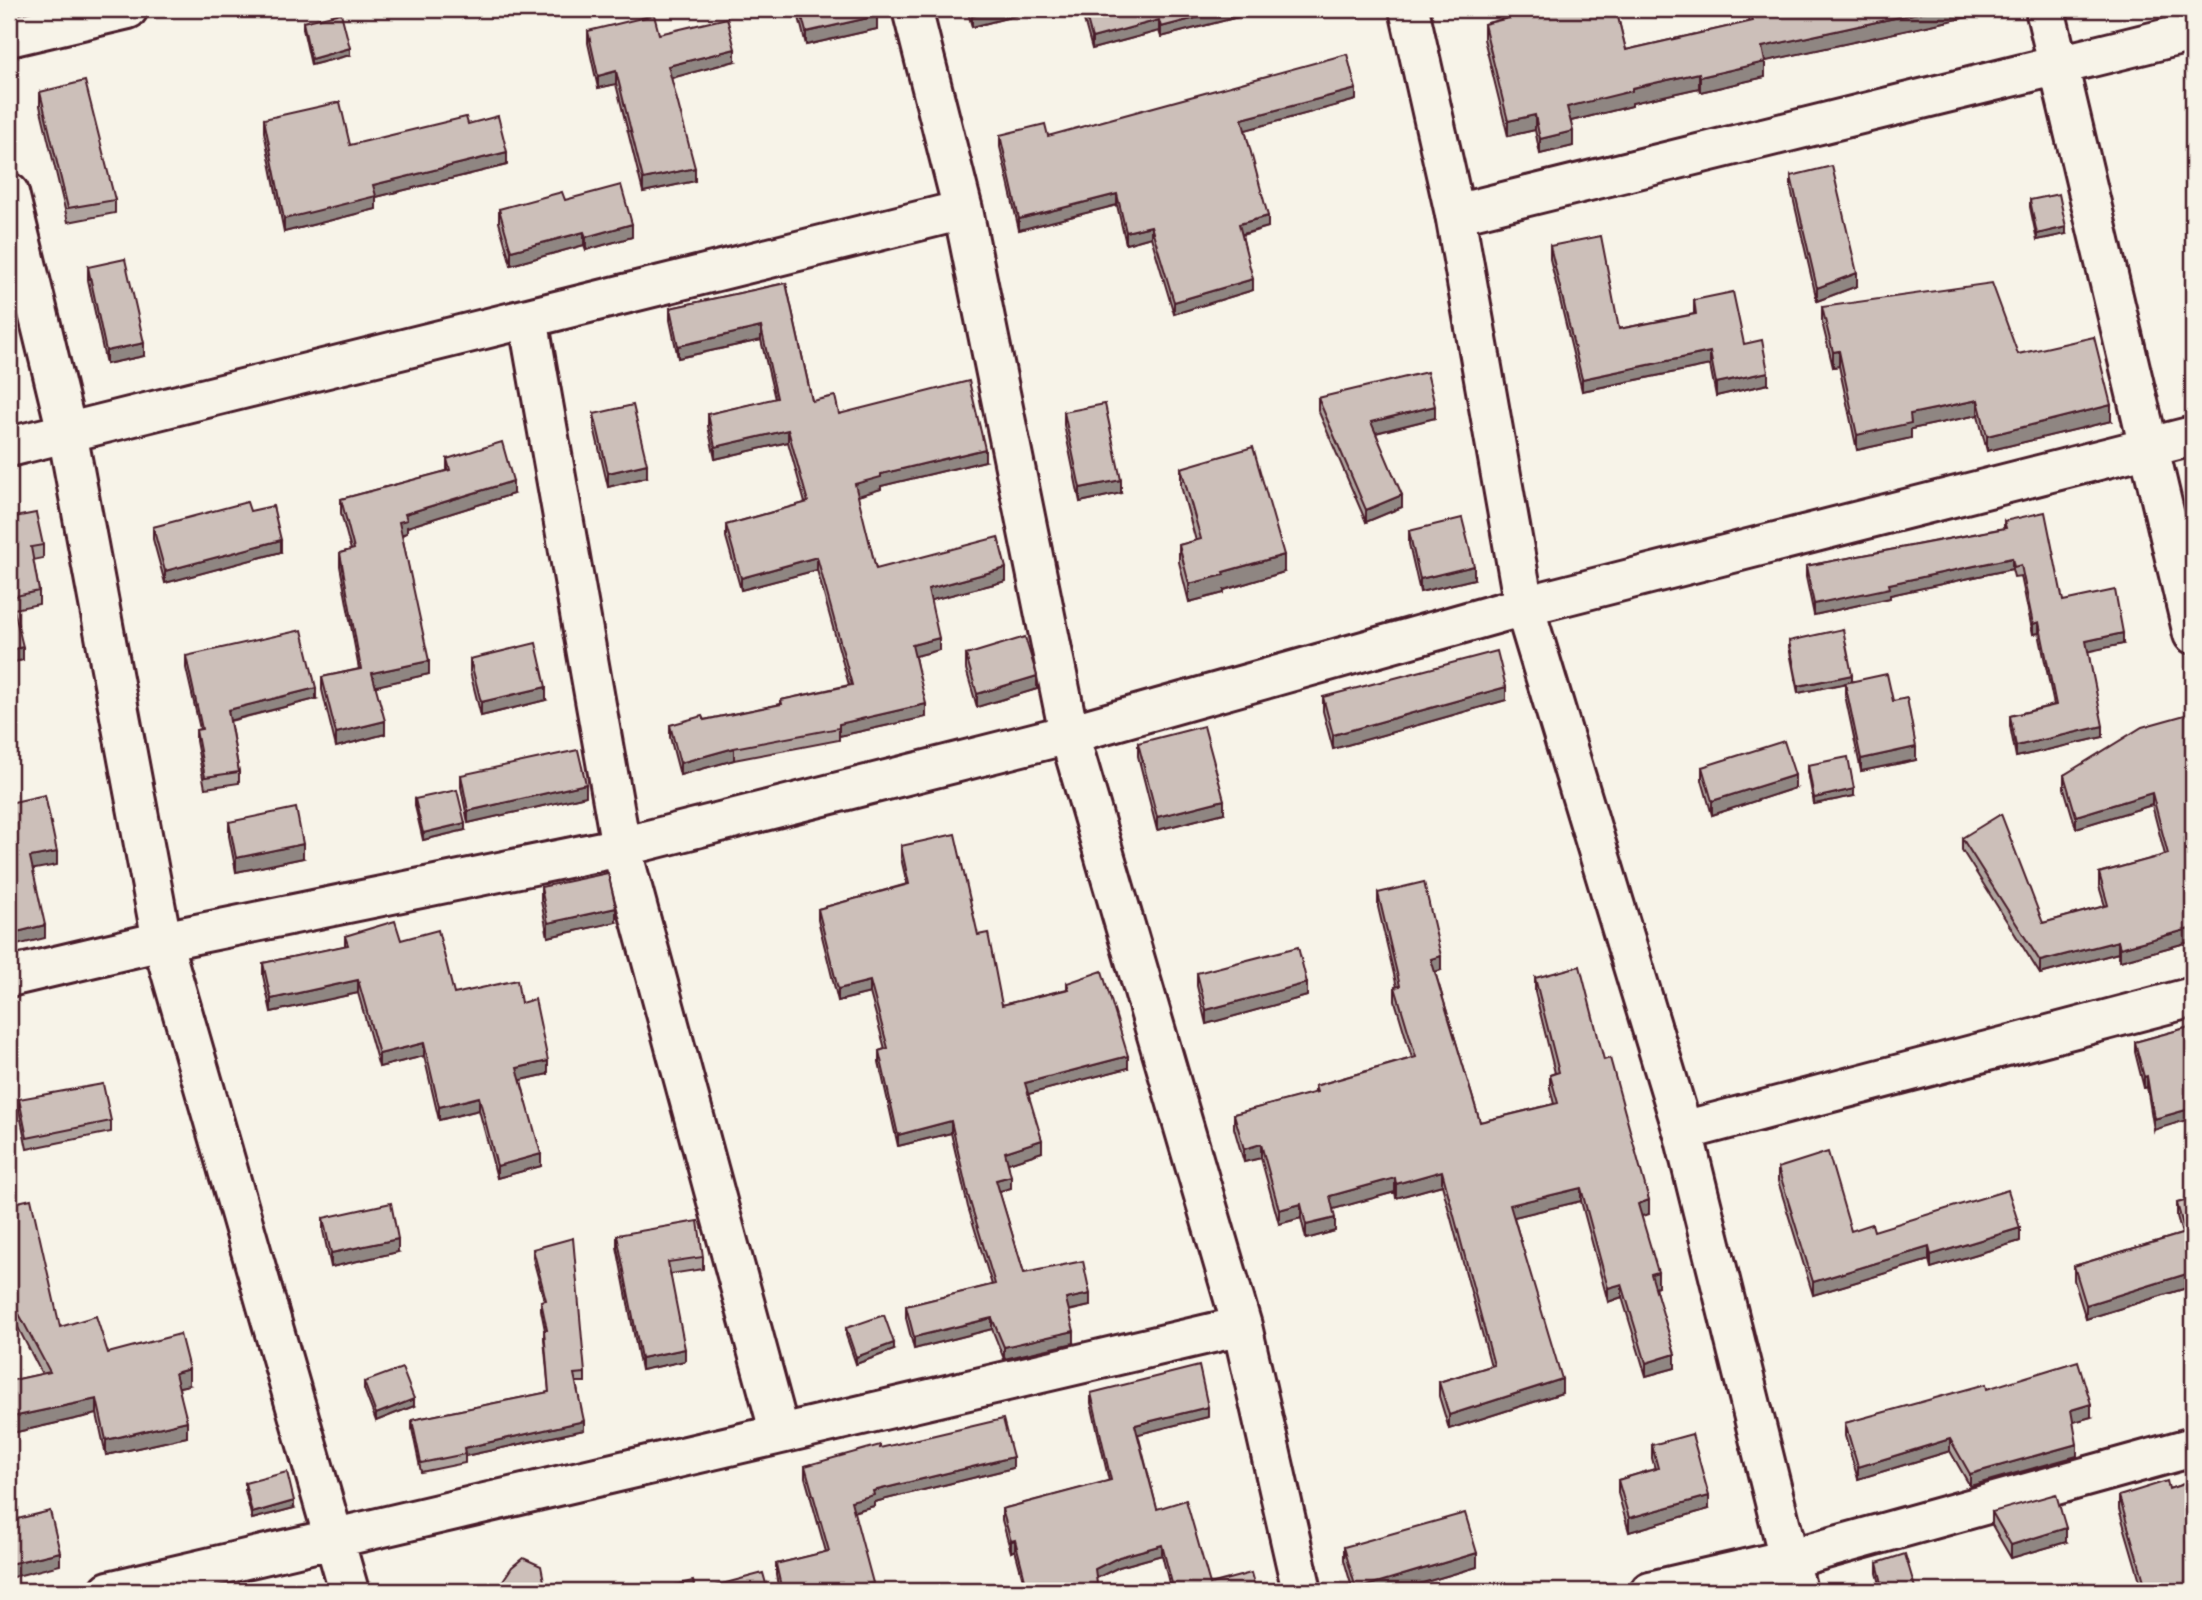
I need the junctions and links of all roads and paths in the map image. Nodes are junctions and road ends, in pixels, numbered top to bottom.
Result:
1 (128, 9) edge
2 (912, 9) edge
3 (1409, 9) edge
4 (2045, 9) edge
5 (2193, 32) edge
6 (9, 37) edge
7 (2059, 65) junction
8 (9, 193) edge
9 (963, 210) junction
10 (1455, 214) junction
11 (528, 318) junction
12 (67, 432) junction
13 (2193, 436) edge
14 (9, 446) edge
15 (2147, 447) junction
16 (1524, 606) junction
17 (2193, 634) edge
18 (1069, 734) junction
19 (621, 847) junction
20 (162, 941) junction
21 (9, 977) edge
22 (2193, 997) edge
23 (1683, 1131) junction
24 (1242, 1326) junction
25 (780, 1434) junction
26 (2193, 1447) edge
27 (336, 1537) junction
28 (1793, 1575) edge
29 (109, 1591) edge
30 (349, 1591) edge
31 (1302, 1591) edge
32 (1650, 1591) edge

1 - 6 street
2 - 9 street
3 - 10 street
4 - 7 street
5 - 7 street
7 - 10 street
7 - 15 street
8 - 12 street
9 - 11 street
9 - 18 street
10 - 16 street
11 - 12 street
11 - 19 street
12 - 14 street
12 - 20 street
13 - 15 street
15 - 16 street
15 - 17 street
16 - 18 street
16 - 23 street
18 - 19 street
18 - 24 street
19 - 20 street
19 - 25 street
20 - 21 street
20 - 27 street
22 - 23 street
23 - 28 street
24 - 25 street
24 - 31 street
25 - 27 street
26 - 28 street
27 - 29 street
27 - 30 street
28 - 32 street

